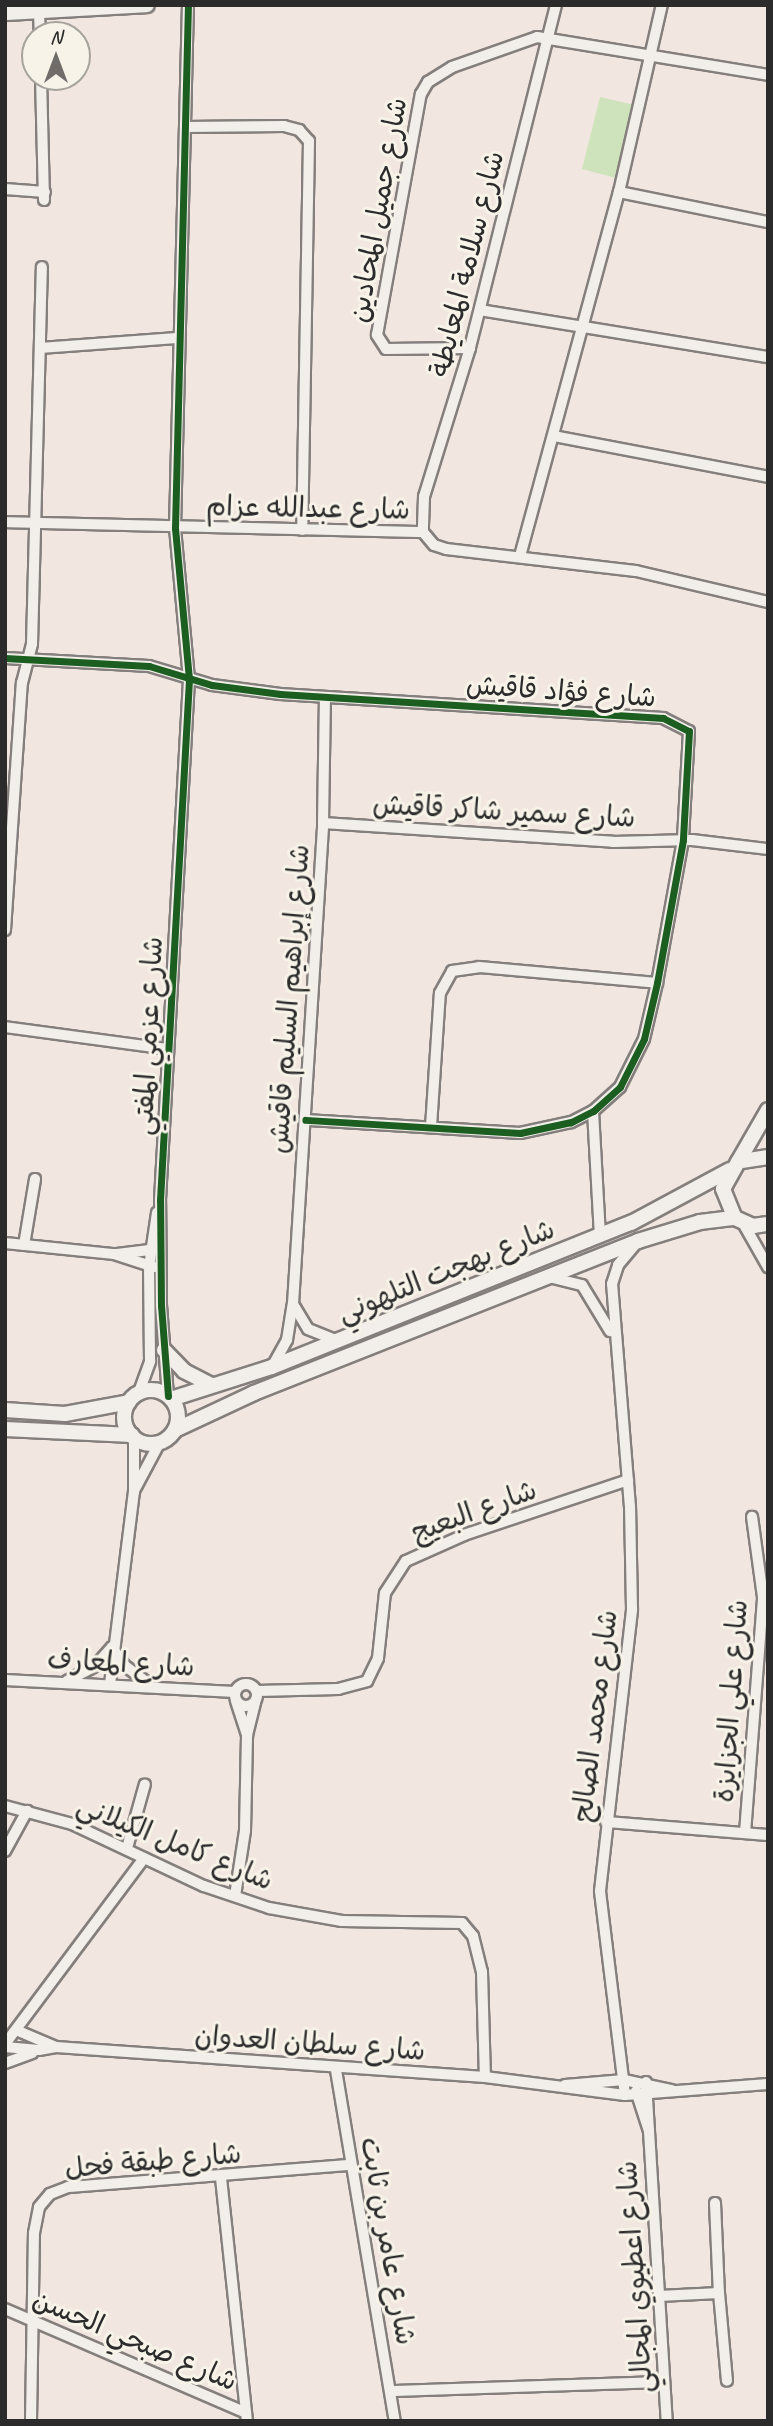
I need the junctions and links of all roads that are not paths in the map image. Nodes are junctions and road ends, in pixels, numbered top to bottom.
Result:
1 (146, 5) edge
2 (188, 5) edge
3 (556, 5) edge
4 (662, 5) edge
5 (39, 11) junction
6 (5, 13) edge
7 (39, 21) edge
8 (548, 37) junction
9 (652, 54) junction
10 (768, 75) edge
11 (41, 91) edge
12 (186, 127) junction
13 (5, 189) edge
14 (619, 192) junction
15 (768, 222) edge
16 (42, 267) dead end
17 (480, 310) junction
18 (582, 324) junction
19 (177, 338) junction
20 (40, 348) junction
21 (470, 348) junction
22 (768, 357) edge
23 (554, 436) junction
24 (768, 477) edge
25 (5, 522) edge
26 (35, 525) junction
27 (175, 528) junction
28 (302, 530) junction
29 (423, 532) junction
30 (520, 556) junction
31 (768, 602) edge
32 (5, 658) edge
33 (29, 659) junction
34 (189, 679) junction
35 (325, 697) junction
36 (9, 820) edge
37 (323, 823) junction
38 (683, 840) junction
39 (768, 849) edge
40 (5, 930) edge
41 (657, 983) junction
42 (5, 1027) edge
43 (168, 1049) junction
44 (768, 1110) edge
45 (593, 1111) junction
46 (305, 1120) junction
47 (431, 1127) junction
48 (768, 1157) edge
49 (734, 1166) junction
50 (35, 1179) dead end
51 (739, 1220) junction
52 (768, 1224) edge
53 (600, 1235) junction
54 (638, 1241) junction
55 (5, 1244) edge
56 (24, 1245) junction
57 (156, 1249) junction
58 (114, 1254) junction
59 (155, 1267) junction
60 (768, 1267) edge
61 (544, 1277) junction
62 (293, 1304) junction
63 (614, 1340) junction
64 (338, 1341) junction
65 (164, 1350) junction
66 (272, 1367) junction
67 (211, 1385) junction
68 (134, 1397) junction
69 (170, 1397) junction
70 (5, 1410) edge
71 (5, 1429) edge
72 (175, 1430) junction
73 (133, 1436) junction
74 (160, 1442) junction
75 (628, 1480) junction
76 (134, 1492) junction
77 (752, 1517) dead end
78 (765, 1573) edge
79 (112, 1647) junction
80 (5, 1680) edge
81 (61, 1683) junction
82 (110, 1684) junction
83 (153, 1685) junction
84 (236, 1696) junction
85 (256, 1697) junction
86 (762, 1703) edge
87 (247, 1735) junction
88 (145, 1784) dead end
89 (5, 1806) edge
90 (27, 1811) junction
91 (606, 1822) junction
92 (744, 1833) junction
93 (768, 1835) edge
94 (127, 1848) junction
95 (5, 1851) edge
96 (144, 1858) junction
97 (235, 1896) junction
98 (16, 2030) junction
99 (5, 2046) edge
100 (56, 2047) junction
101 (39, 2050) junction
102 (5, 2063) edge
103 (336, 2070) junction
104 (485, 2077) junction
105 (635, 2081) junction
106 (768, 2084) edge
107 (561, 2085) junction
108 (672, 2090) junction
109 (637, 2096) junction
110 (349, 2165) junction
111 (221, 2178) junction
112 (715, 2203) dead end
113 (719, 2293) junction
114 (659, 2296) junction
115 (5, 2309) edge
116 (32, 2320) junction
117 (727, 2381) dead end
118 (664, 2382) junction
119 (391, 2391) junction
120 (246, 2417) edge
121 (32, 2421) edge
122 (395, 2421) edge
123 (667, 2421) edge

1 - 5 street
2 - 12 street, شارع عزمي المفتي
3 - 8 street, شارع سلامة المعايطة
4 - 9 street
5 - 6 street
5 - 7 street
8 - 9 street
8 - 17 street, شارع سلامة المعايطة
8 - 21 street, شارع جميل المحادين
9 - 10 street
9 - 14 street
11 - 13 street
12 - 19 street, شارع عزمي المفتي
12 - 28 street
14 - 15 street
14 - 18 street
16 - 20 street
17 - 18 street
17 - 21 street, شارع سلامة المعايطة
18 - 22 street
18 - 23 street
19 - 20 street
19 - 27 street, شارع عزمي المفتي
20 - 26 street
21 - 29 street, شارع سلامة المعايطة
23 - 24 street
23 - 30 street
25 - 26 street, شارع عبدالله عزام
26 - 27 street, شارع عبدالله عزام
26 - 33 street
27 - 28 street, شارع عبدالله عزام
27 - 34 street, شارع عزمي المفتي
28 - 29 street, شارع عبدالله عزام
29 - 30 street, شارع عبدالله عزام
30 - 31 street, شارع عبدالله عزام
32 - 33 street, شارع فؤاد قاقيش
33 - 34 street, شارع فؤاد قاقيش
33 - 36 street
34 - 35 street, شارع فؤاد قاقيش
34 - 43 street, شارع عزمي المفتي
35 - 37 street, شارع إبراهيم السليم قاقيش
35 - 38 street, شارع فؤاد قاقيش
36 - 40 street
37 - 38 street, شارع سمير شاكر قاقيش
37 - 46 street, شارع إبراهيم السليم قاقيش
38 - 39 street, شارع سمير شاكر قاقيش
38 - 41 street, شارع فؤاد قاقيش
41 - 45 street, شارع فؤاد قاقيش
41 - 47 street
42 - 43 street
43 - 57 street, شارع عزمي المفتي
44 - 49 street
45 - 47 street, شارع فؤاد قاقيش
45 - 53 street
46 - 47 street, شارع فؤاد قاقيش
46 - 62 street, شارع إبراهيم السليم قاقيش
48 - 49 street
49 - 51 street
49 - 53 street, شارع بهجت التلهوني
50 - 56 street
51 - 52 street, شارع بهجت التلهوني
51 - 54 street, شارع بهجت التلهوني
51 - 60 street
53 - 64 street, شارع بهجت التلهوني
54 - 61 street, شارع بهجت التلهوني
54 - 63 street, شارع محمد الصالح
55 - 56 street
56 - 58 street
57 - 58 street
57 - 59 street, شارع عزمي المفتي
58 - 59 street
59 - 65 street, شارع عزمي المفتي
59 - 68 street, شارع عزمي المفتي
61 - 63 street, شارع محمد الصالح
61 - 72 street, شارع بهجت التلهوني
62 - 64 street
62 - 66 street, شارع إبراهيم السليم قاقيش
63 - 75 street, شارع محمد الصالح
64 - 66 street, شارع بهجت التلهوني
65 - 67 street
65 - 69 street, شارع عزمي المفتي
66 - 67 street, شارع بهجت التلهوني
67 - 69 street, شارع بهجت التلهوني
68 - 69 street
68 - 70 street
68 - 73 street
69 - 72 street
71 - 73 street
72 - 74 street
73 - 74 street
73 - 76 street
74 - 76 street
75 - 85 street, شارع البعيج
75 - 91 street, شارع محمد الصالح
76 - 79 street
77 - 78 street, شارع علي الجزايزة
78 - 86 street, شارع علي الجزايزة
79 - 81 street
79 - 82 street
79 - 83 street
80 - 81 street, شارع المعارف
81 - 82 street, شارع المعارف
82 - 83 street, شارع المعارف
83 - 84 street, شارع المعارف
84 - 85 street
84 - 85 street
84 - 87 street
85 - 87 street
86 - 92 street, شارع علي الجزايزة
87 - 97 street
88 - 94 street
89 - 90 street, شارع كامل الكيلاني
90 - 94 street, شارع كامل الكيلاني
90 - 95 street
91 - 92 street
91 - 105 street, شارع محمد الصالح
92 - 93 street
94 - 96 street, شارع كامل الكيلاني
96 - 97 street, شارع كامل الكيلاني
96 - 98 street
97 - 104 street, شارع كامل الكيلاني
98 - 99 street
98 - 100 street, شارع سلطان العدوان
99 - 101 street, شارع سلطان العدوان
100 - 101 street, شارع سلطان العدوان
100 - 103 street, شارع سلطان العدوان
101 - 102 street
103 - 104 street, شارع سلطان العدوان
103 - 110 street, شارع عامر بن ثابت
104 - 107 street, شارع سلطان العدوان
105 - 107 street, شارع سلطان العدوان
105 - 108 street, شارع سلطان العدوان
105 - 109 street, شارع محمد الصالح
105 - 109 street, شارع اعطيوي المجالي
106 - 108 street, شارع سلطان العدوان
107 - 109 street, شارع سلطان العدوان
108 - 109 street, شارع سلطان العدوان
109 - 114 street, شارع اعطيوي المجالي
110 - 111 street, شارع طبقة فحل
110 - 119 street, شارع عامر بن ثابت
111 - 116 street, شارع طبقة فحل
111 - 120 street
112 - 113 street
113 - 114 street
113 - 117 street
114 - 118 street, شارع اعطيوي المجالي
115 - 116 street, شارع صبحي الحسن
116 - 120 street, شارع صبحي الحسن
116 - 121 street, شارع طبقة فحل
118 - 119 street
118 - 123 street, شارع اعطيوي المجالي
119 - 122 street, شارع عامر بن ثابت

